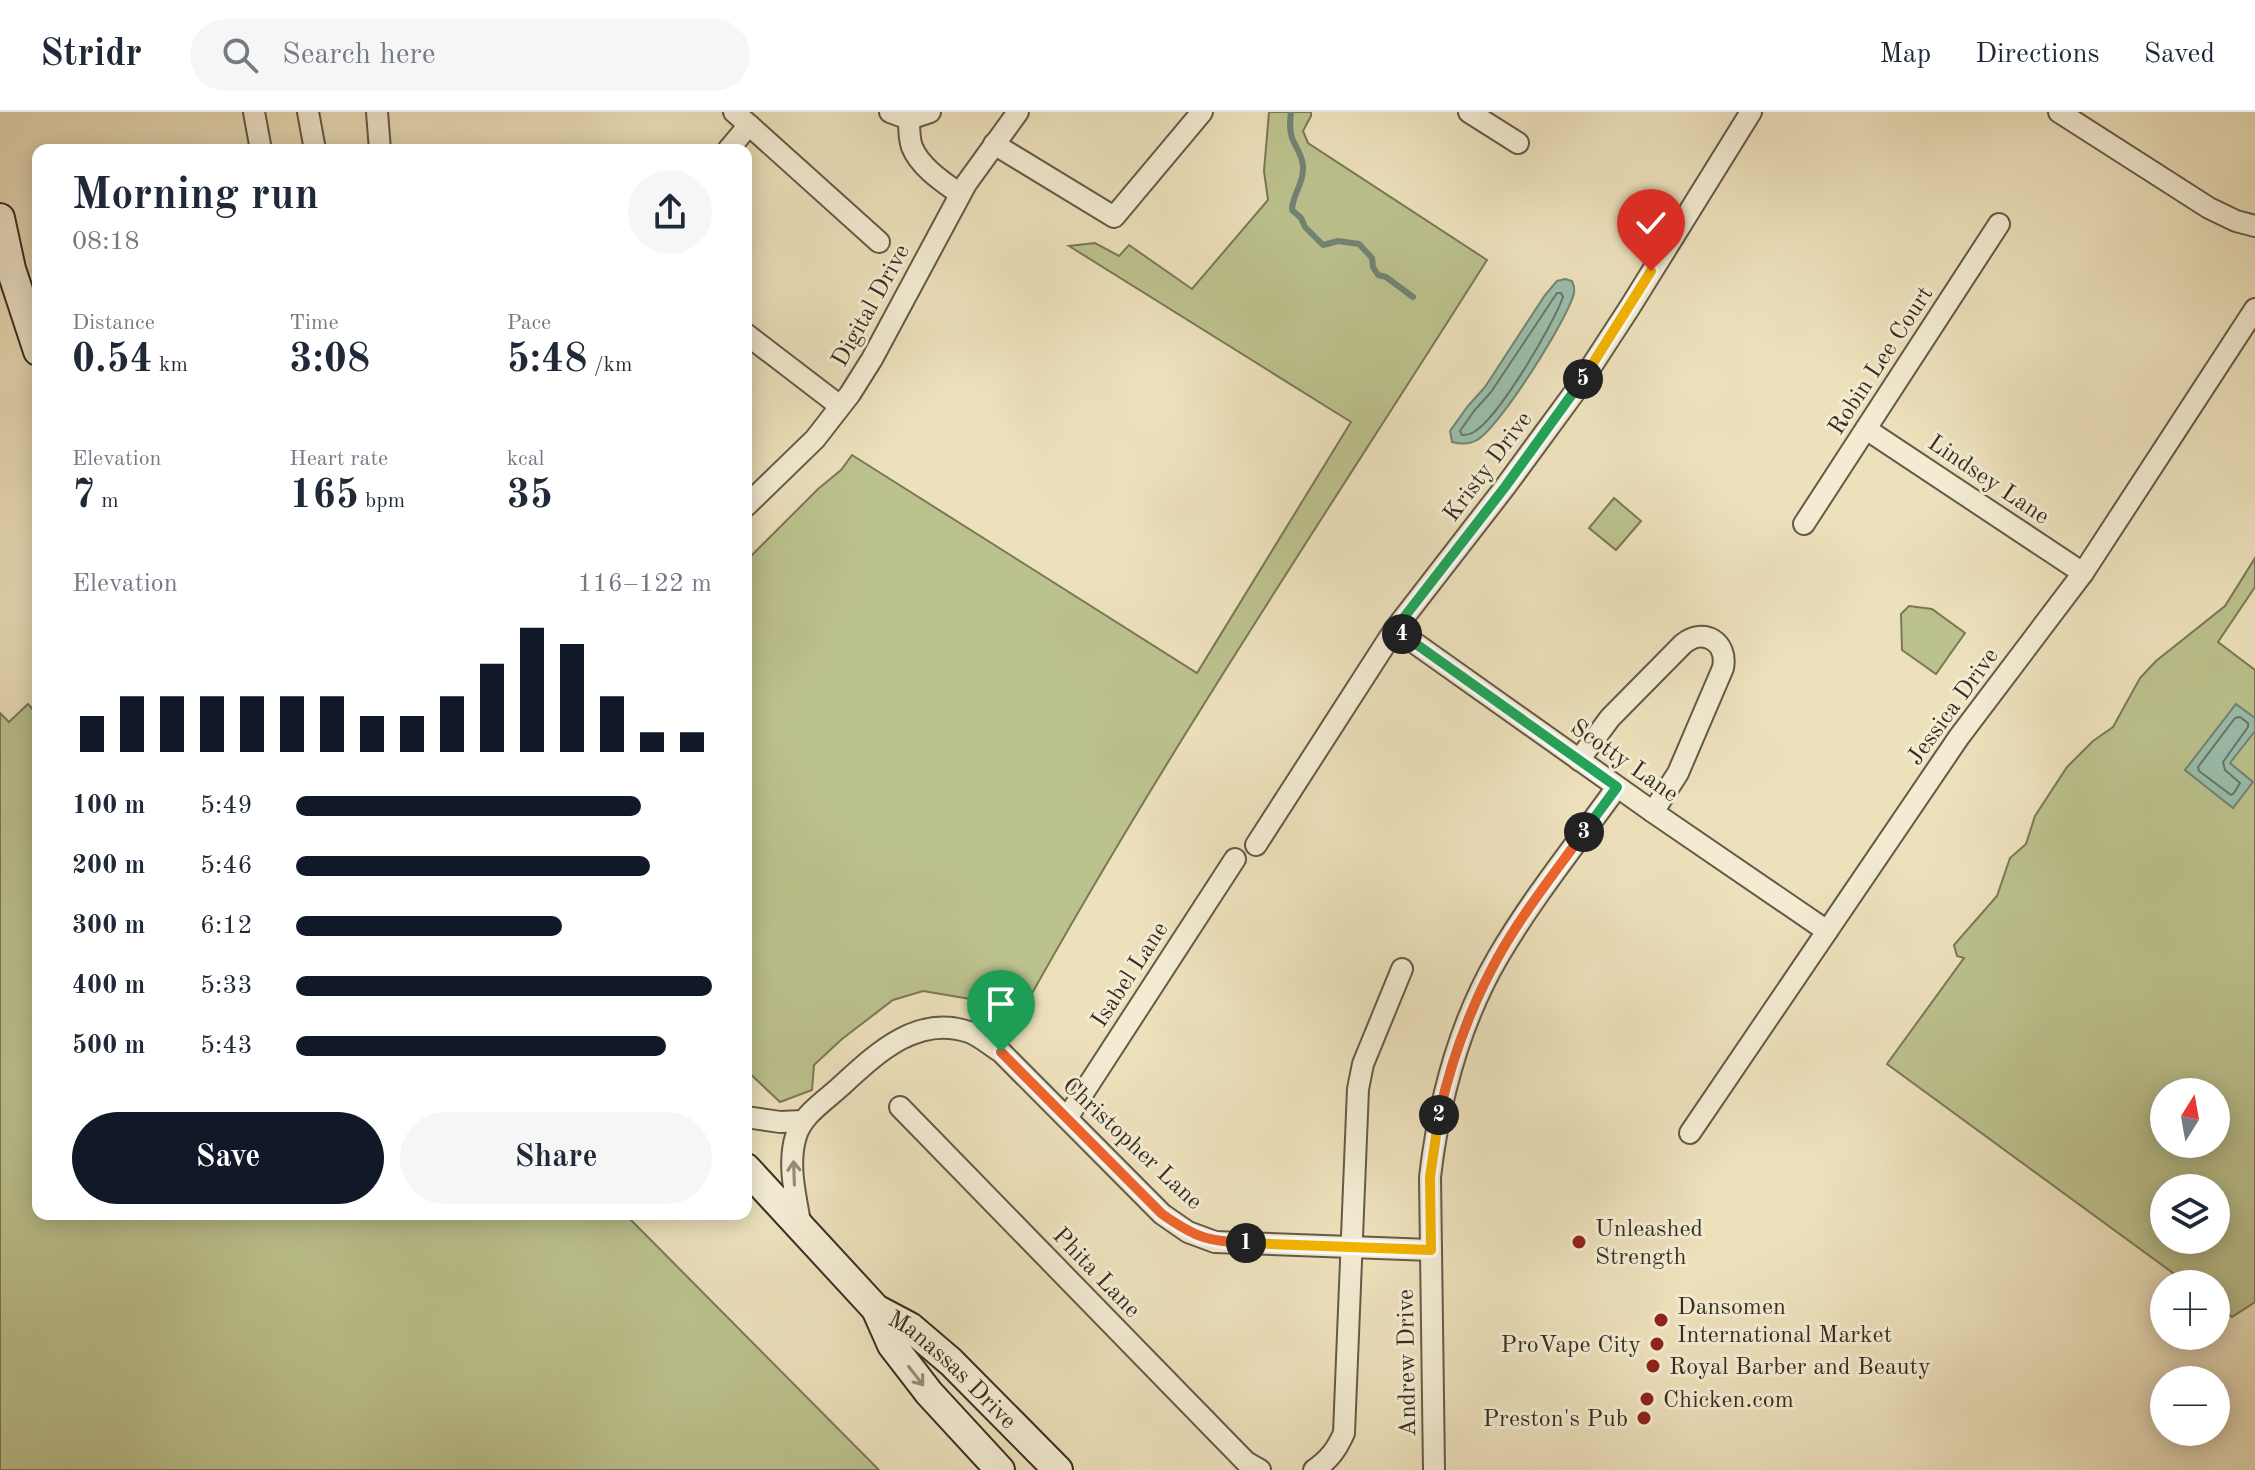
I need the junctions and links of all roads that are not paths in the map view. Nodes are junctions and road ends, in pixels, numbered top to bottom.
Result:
1 (254, 112) edge
2 (308, 112) edge
3 (377, 112) edge
4 (930, 112) edge
5 (1018, 112) edge
6 (1202, 112) edge
7 (1469, 112) edge
8 (1751, 112) edge
9 (2059, 112) edge
10 (899, 116) edge
11 (742, 118) edge
12 (1518, 143) dead end
13 (260, 144) edge
14 (314, 144) edge
15 (380, 144) edge
16 (731, 144) edge
17 (994, 144) junction
18 (960, 194) junction
19 (0, 218) edge
20 (1999, 224) dead end
21 (2255, 226) edge
22 (879, 242) dead end
23 (32, 302) edge
24 (2255, 309) edge
25 (752, 339) edge
26 (840, 406) junction
27 (1866, 429) junction
28 (752, 500) edge
29 (1804, 524) dead end
30 (2083, 573) junction
31 (1395, 629) junction
32 (1579, 760) junction
33 (1617, 787) junction
34 (1653, 812) junction
35 (1256, 845) dead end
36 (1235, 859) dead end
37 (1827, 931) junction
38 (1402, 969) dead end
39 (900, 1107) dead end
40 (752, 1118) edge
41 (1067, 1118) junction
42 (803, 1121) junction
43 (1690, 1133) dead end
44 (752, 1174) edge
45 (801, 1227) junction
46 (1352, 1247) junction
47 (1431, 1250) junction
48 (876, 1309) junction
49 (1432, 1467) edge
50 (1000, 1470) edge
51 (1058, 1470) edge
52 (1260, 1470) edge
53 (1314, 1470) edge

1 - 13 street
2 - 14 street
3 - 15 street
4 - 10 street
5 - 17 street, Digital Drive
6 - 17 street
7 - 12 street
8 - 31 street, Kristy Drive
9 - 21 street
10 - 18 street
11 - 16 street
11 - 22 street
17 - 18 street, Digital Drive
18 - 26 street, Digital Drive
19 - 23 main road
20 - 27 street, Robin Lee Court
24 - 30 street, Jessica Drive
25 - 26 street
26 - 28 street, Digital Drive
27 - 29 street, Robin Lee Court
27 - 30 street, Lindsey Lane
30 - 37 street, Jessica Drive
31 - 32 street, Scotty Lane
31 - 35 street, Kristy Drive
32 - 33 street, Scotty Lane
32 - 34 street
33 - 34 street, Scotty Lane
33 - 47 street, Andrew Drive
34 - 37 street, Scotty Lane
36 - 41 street, Isabel Lane
37 - 43 street, Jessica Drive
38 - 46 street
39 - 52 street, Phita Lane
40 - 42 street
41 - 42 street, Christopher Lane
41 - 46 street, Christopher Lane
45 -> 42 street
44 - 45 main road, Manassas Drive
45 - 48 main road, Manassas Drive
46 - 47 street, Christopher Lane
46 - 53 street
47 - 49 street, Andrew Drive
48 -> 50 main road, Manassas Drive
48 - 51 main road, Manassas Drive

